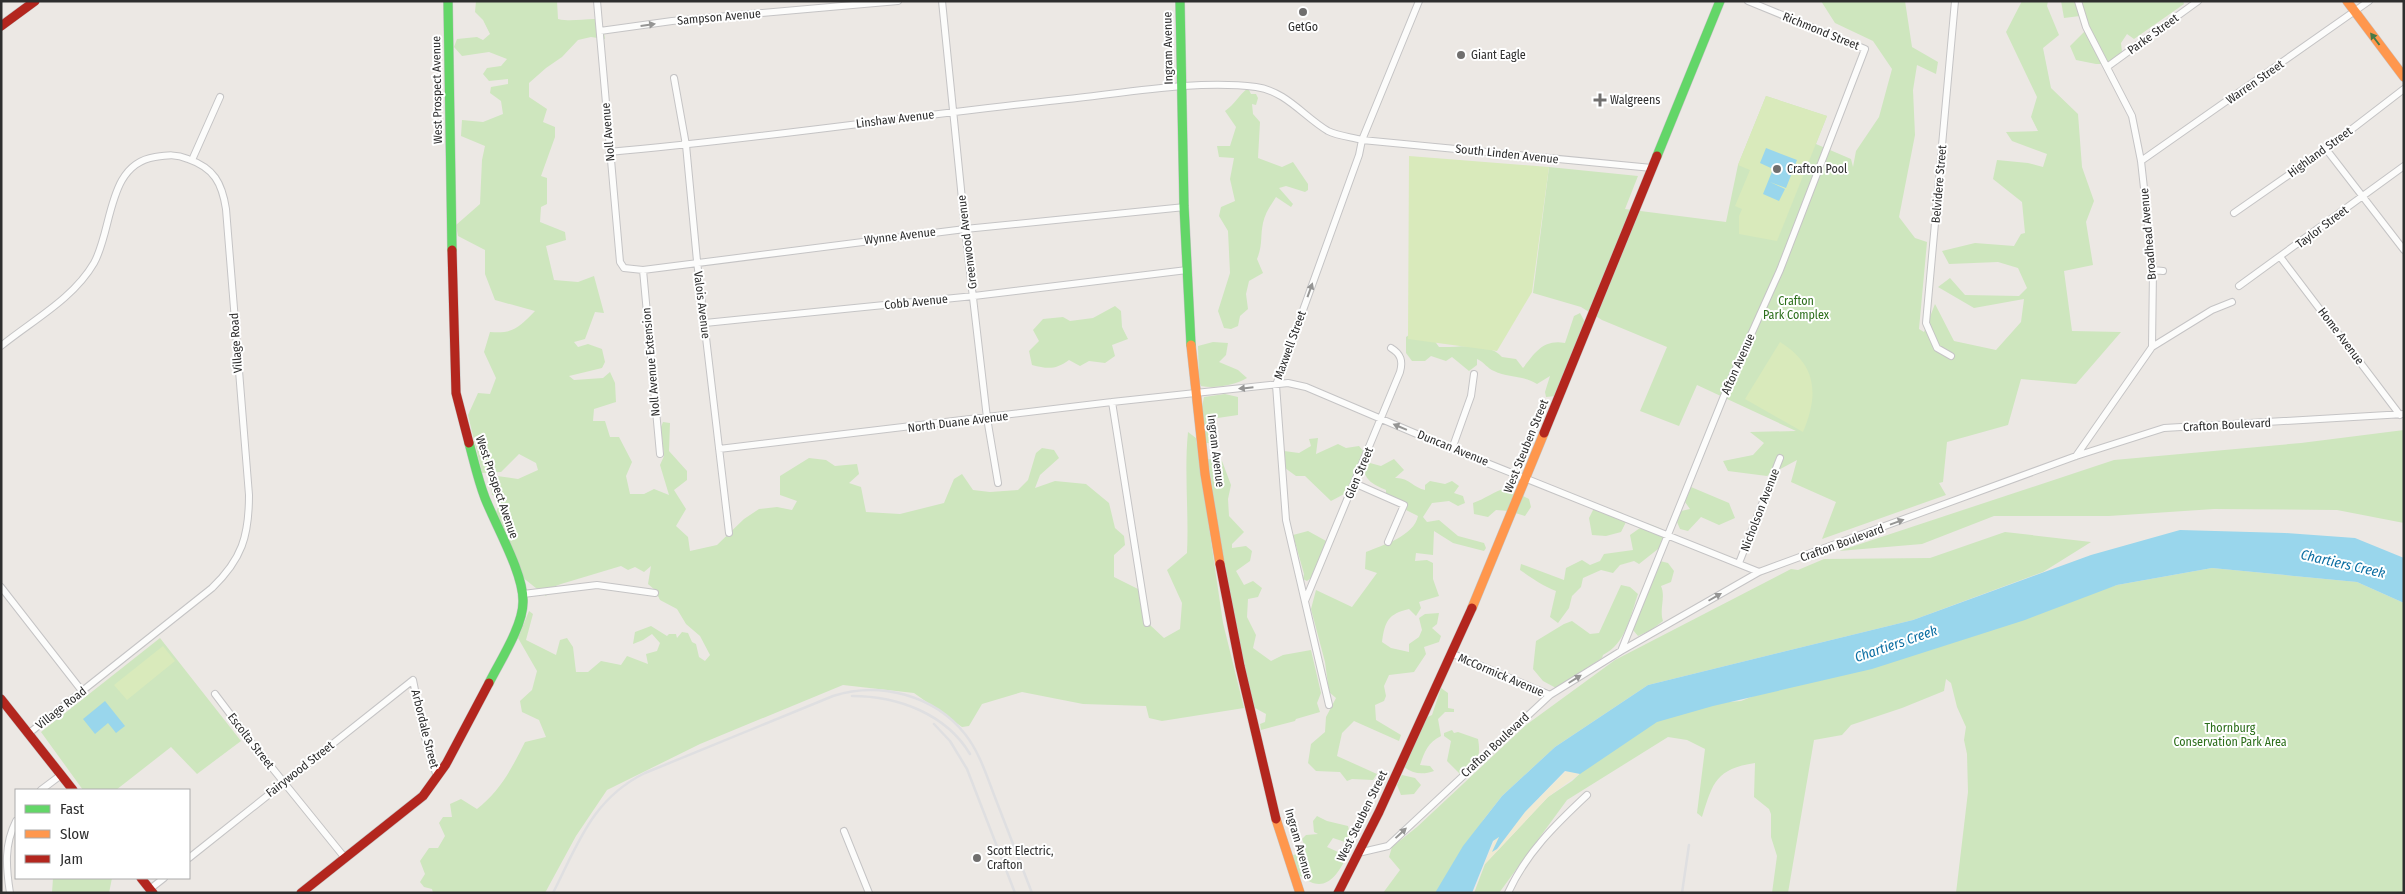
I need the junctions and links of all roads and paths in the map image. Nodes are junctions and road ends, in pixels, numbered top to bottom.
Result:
1 (35, 1) edge
2 (448, 1) edge
3 (597, 1) edge
4 (898, 1) edge
5 (942, 1) edge
6 (1180, 1) edge
7 (1419, 1) edge
8 (1720, 1) edge
9 (1748, 1) edge
10 (1954, 1) edge
11 (2078, 1) edge
12 (2198, 1) edge
13 (2347, 1) edge
14 (2369, 1) edge
15 (2354, 12) junction
16 (1, 26) edge
17 (600, 31) junction
18 (1866, 49) joint
19 (2108, 67) junction
20 (2404, 77) edge
21 (674, 78) dead end
22 (1182, 87) junction
23 (2404, 89) edge
24 (220, 97) dead end
25 (954, 111) junction
26 (1362, 140) junction
27 (686, 146) junction
28 (2326, 149) junction
29 (609, 152) junction
30 (192, 160) junction
31 (2141, 161) junction
32 (2404, 166) edge
33 (1652, 168) junction
34 (2363, 196) junction
35 (1185, 207) junction
36 (2234, 213) dead end
37 (964, 228) junction
38 (2404, 250) edge
39 (2281, 258) junction
40 (697, 261) junction
41 (620, 262) joint
42 (643, 270) junction
43 (1187, 270) junction
44 (2153, 270) junction
45 (2163, 271) dead end
46 (2239, 286) dead end
47 (974, 296) junction
48 (2232, 302) dead end
49 (705, 323) junction
50 (1, 346) edge
51 (2152, 347) junction
52 (1391, 348) dead end
53 (1951, 356) dead end
54 (1474, 374) dead end
55 (1276, 385) junction
56 (1196, 393) junction
57 (1112, 402) junction
58 (2402, 415) edge
59 (987, 418) junction
60 (1382, 419) junction
61 (719, 449) junction
62 (1452, 449) junction
63 (660, 454) dead end
64 (2076, 456) junction
65 (1780, 458) dead end
66 (1526, 477) junction
67 (998, 483) dead end
68 (1354, 483) junction
69 (729, 533) dead end
70 (1668, 534) junction
71 (1388, 542) dead end
72 (1740, 563) junction
73 (1759, 572) junction
74 (1, 587) edge
75 (655, 593) dead end
76 (523, 594) junction
77 (1305, 601) junction
78 (1147, 623) dead end
79 (1621, 651) junction
80 (1453, 654) junction
81 (413, 680) joint
82 (82, 692) junction
83 (215, 694) dead end
84 (1550, 695) junction
85 (1, 699) edge
86 (1329, 705) dead end
87 (28, 734) junction
88 (61, 775) junction
89 (437, 777) junction
90 (284, 781) junction
91 (42, 789) edge
92 (72, 789) edge
93 (1587, 795) dead end
94 (15, 823) edge
95 (844, 831) dead end
96 (1358, 853) junction
97 (190, 857) edge
98 (345, 858) junction
99 (142, 879) edge
100 (163, 879) edge
101 (152, 891) edge
102 (10, 893) edge
103 (301, 893) edge
104 (869, 893) edge
105 (1300, 893) edge
106 (1338, 893) edge
107 (1508, 893) edge

1 - 16 street
2 - 76 street, West Prospect Avenue
3 - 17 street, Noll Avenue
17 -> 4 street, Sampson Avenue
5 - 25 street, Greenwood Avenue
6 - 22 street, Ingram Avenue
7 - 26 street, Maxwell Street
8 - 33 street, West Steuben Street
9 - 18 street, Richmond Street
10 - 53 street, Belvidere Street
11 - 19 street, Broadhead Avenue
12 - 19 street, Parke Street
13 - 15 street
14 - 15 street, Warren Street
20 -> 15 street
15 - 31 street, Warren Street
17 - 29 street, Noll Avenue
18 - 70 street, Afton Avenue
19 - 31 street, Broadhead Avenue
21 - 27 street, Valois Avenue
22 - 25 street, Linshaw Avenue
22 - 26 street, South Linden Avenue
22 - 35 street, Ingram Avenue
23 - 28 street, Highland Street
24 - 30 street
25 - 27 street, Linshaw Avenue
25 - 37 street, Greenwood Avenue
26 - 33 street, South Linden Avenue
55 -> 26 street, Maxwell Street
27 - 29 street, Linshaw Avenue
27 - 40 street, Valois Avenue
28 - 34 street
28 - 36 street, Highland Street
29 - 41 street, Noll Avenue
30 - 50 street, Village Road
30 - 82 street, Village Road
31 - 44 street, Broadhead Avenue
32 - 34 street, Taylor Street
33 - 66 street, West Steuben Street
34 - 38 street
34 - 39 street, Taylor Street
35 - 37 street, Wynne Avenue
35 - 43 street, Ingram Avenue
37 - 40 street, Wynne Avenue
37 - 47 street, Greenwood Avenue
39 - 46 street, Taylor Street
39 - 58 street, Home Avenue
40 - 42 street, Wynne Avenue
40 - 49 street, Valois Avenue
41 - 42 street, Wynne Avenue
42 - 63 street, Noll Avenue Extension
43 - 47 street, Cobb Avenue
43 - 56 street, Ingram Avenue
44 - 45 street
44 - 51 street, Broadhead Avenue
47 - 49 street, Cobb Avenue
47 - 59 street, Greenwood Avenue
48 - 51 street
49 - 61 street, Valois Avenue
51 - 64 street
52 - 60 street, Glen Street
54 - 62 street
55 -> 56 street, Duncan Avenue
55 - 60 street, Duncan Avenue
55 - 77 street, Maxwell Street
56 - 57 street, North Duane Avenue
56 - 105 street, Ingram Avenue
57 - 59 street, North Duane Avenue
57 - 78 street
58 - 64 street, Crafton Boulevard
59 - 61 street, North Duane Avenue
59 - 67 street, Greenwood Avenue
62 -> 60 street, Duncan Avenue
60 - 68 street, Glen Street
61 - 69 street, Valois Avenue
62 - 66 street, Duncan Avenue
73 -> 64 street, Crafton Boulevard
65 - 72 street, Nicholson Avenue
66 - 70 street, Duncan Avenue
66 - 80 street, West Steuben Street
68 - 71 street
68 - 77 street, Glen Street
70 - 72 street, Duncan Avenue
70 - 79 street, Afton Avenue
72 - 73 street, Duncan Avenue
79 -> 73 street, Crafton Boulevard
74 - 82 street
75 - 76 street
76 - 89 street, West Prospect Avenue
77 - 86 street, Maxwell Street
84 -> 79 street, Crafton Boulevard
80 - 84 street, McCormick Avenue
80 - 96 street, West Steuben Street
81 - 89 street, Arbordale Street
81 - 90 street, Fairywood Street
82 - 87 street, Village Road
83 - 90 street, Escolta Street
96 -> 84 street, Crafton Boulevard
85 - 87 street
87 - 88 street
88 - 91 street
88 - 92 street
89 - 98 street, West Prospect Avenue
90 - 97 street, Fairywood Street
90 - 98 street, Escolta Street
93 - 107 street
94 - 102 street
95 - 104 street
96 - 106 street, West Steuben Street
98 - 103 street, West Prospect Avenue
99 - 101 street
100 - 101 street

